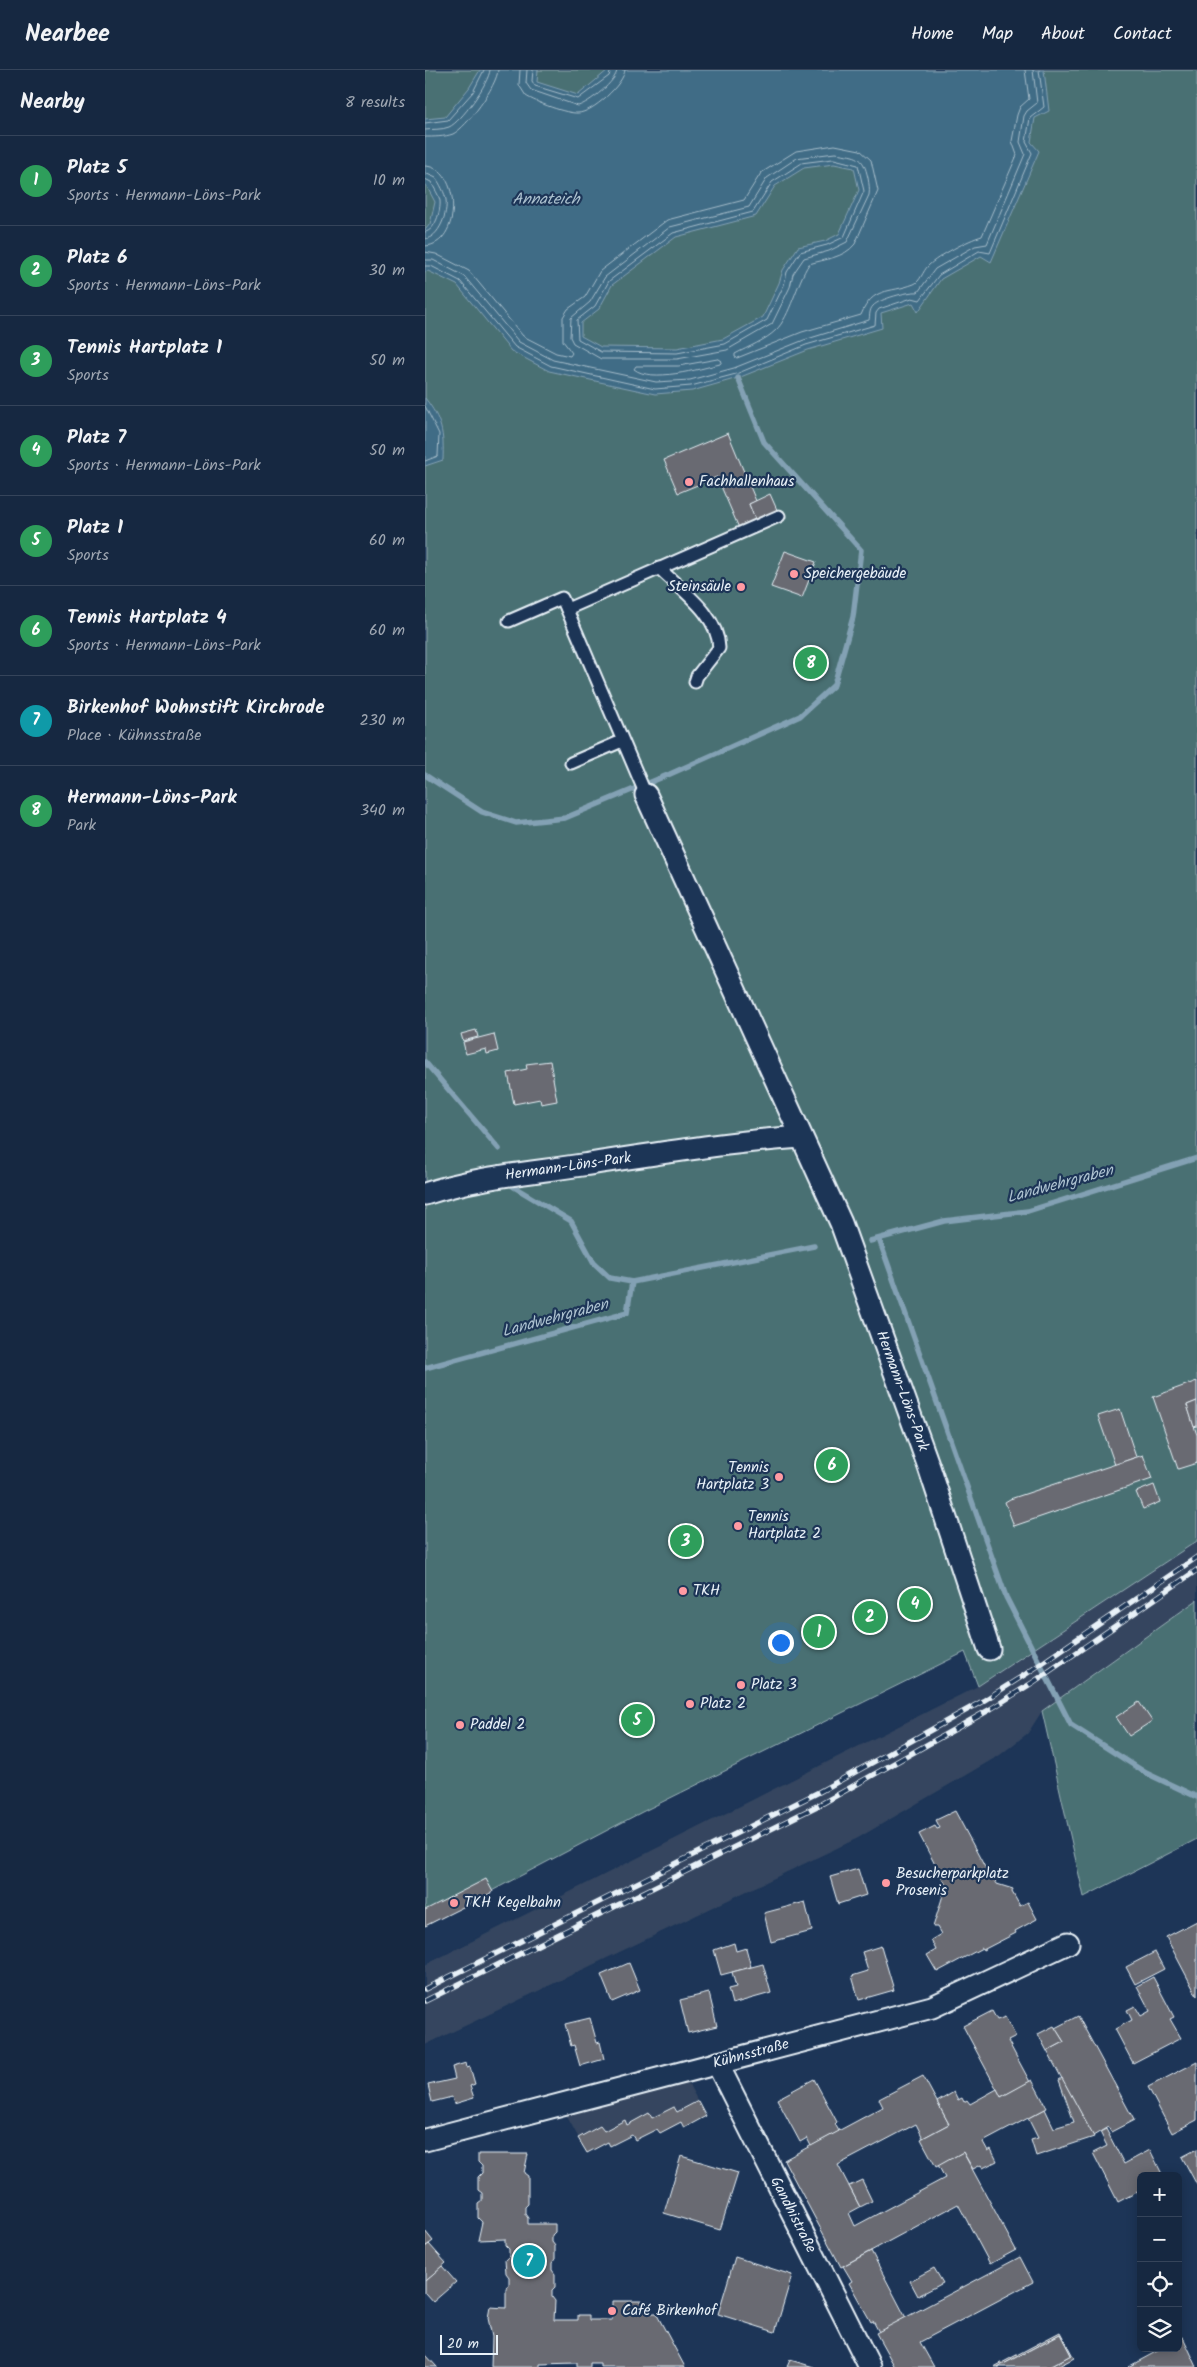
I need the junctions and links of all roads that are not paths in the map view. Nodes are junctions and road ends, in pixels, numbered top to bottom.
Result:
1 (779, 516) dead end
2 (659, 568) junction
3 (564, 604) junction
4 (509, 622) dead end
5 (695, 682) dead end
6 (622, 741) junction
7 (571, 763) dead end
8 (642, 786) joint
9 (801, 1137) junction
10 (425, 1194) edge
11 (989, 1649) dead end
12 (1069, 1943) dead end
13 (717, 2063) junction
14 (425, 2140) edge
15 (870, 2367) edge

1 - 2 lane
2 - 3 lane
2 - 5 lane
3 - 4 lane
3 - 6 lane, Hermann-Löns-Park
6 - 7 lane
6 - 8 lane, Hermann-Löns-Park
8 - 9 street, Hermann-Löns-Park
9 - 10 street, Hermann-Löns-Park
9 - 11 street, Hermann-Löns-Park
12 - 13 street, Kühnsstraße
13 - 14 street, Kühnsstraße
13 - 15 street, Gandhistraße

